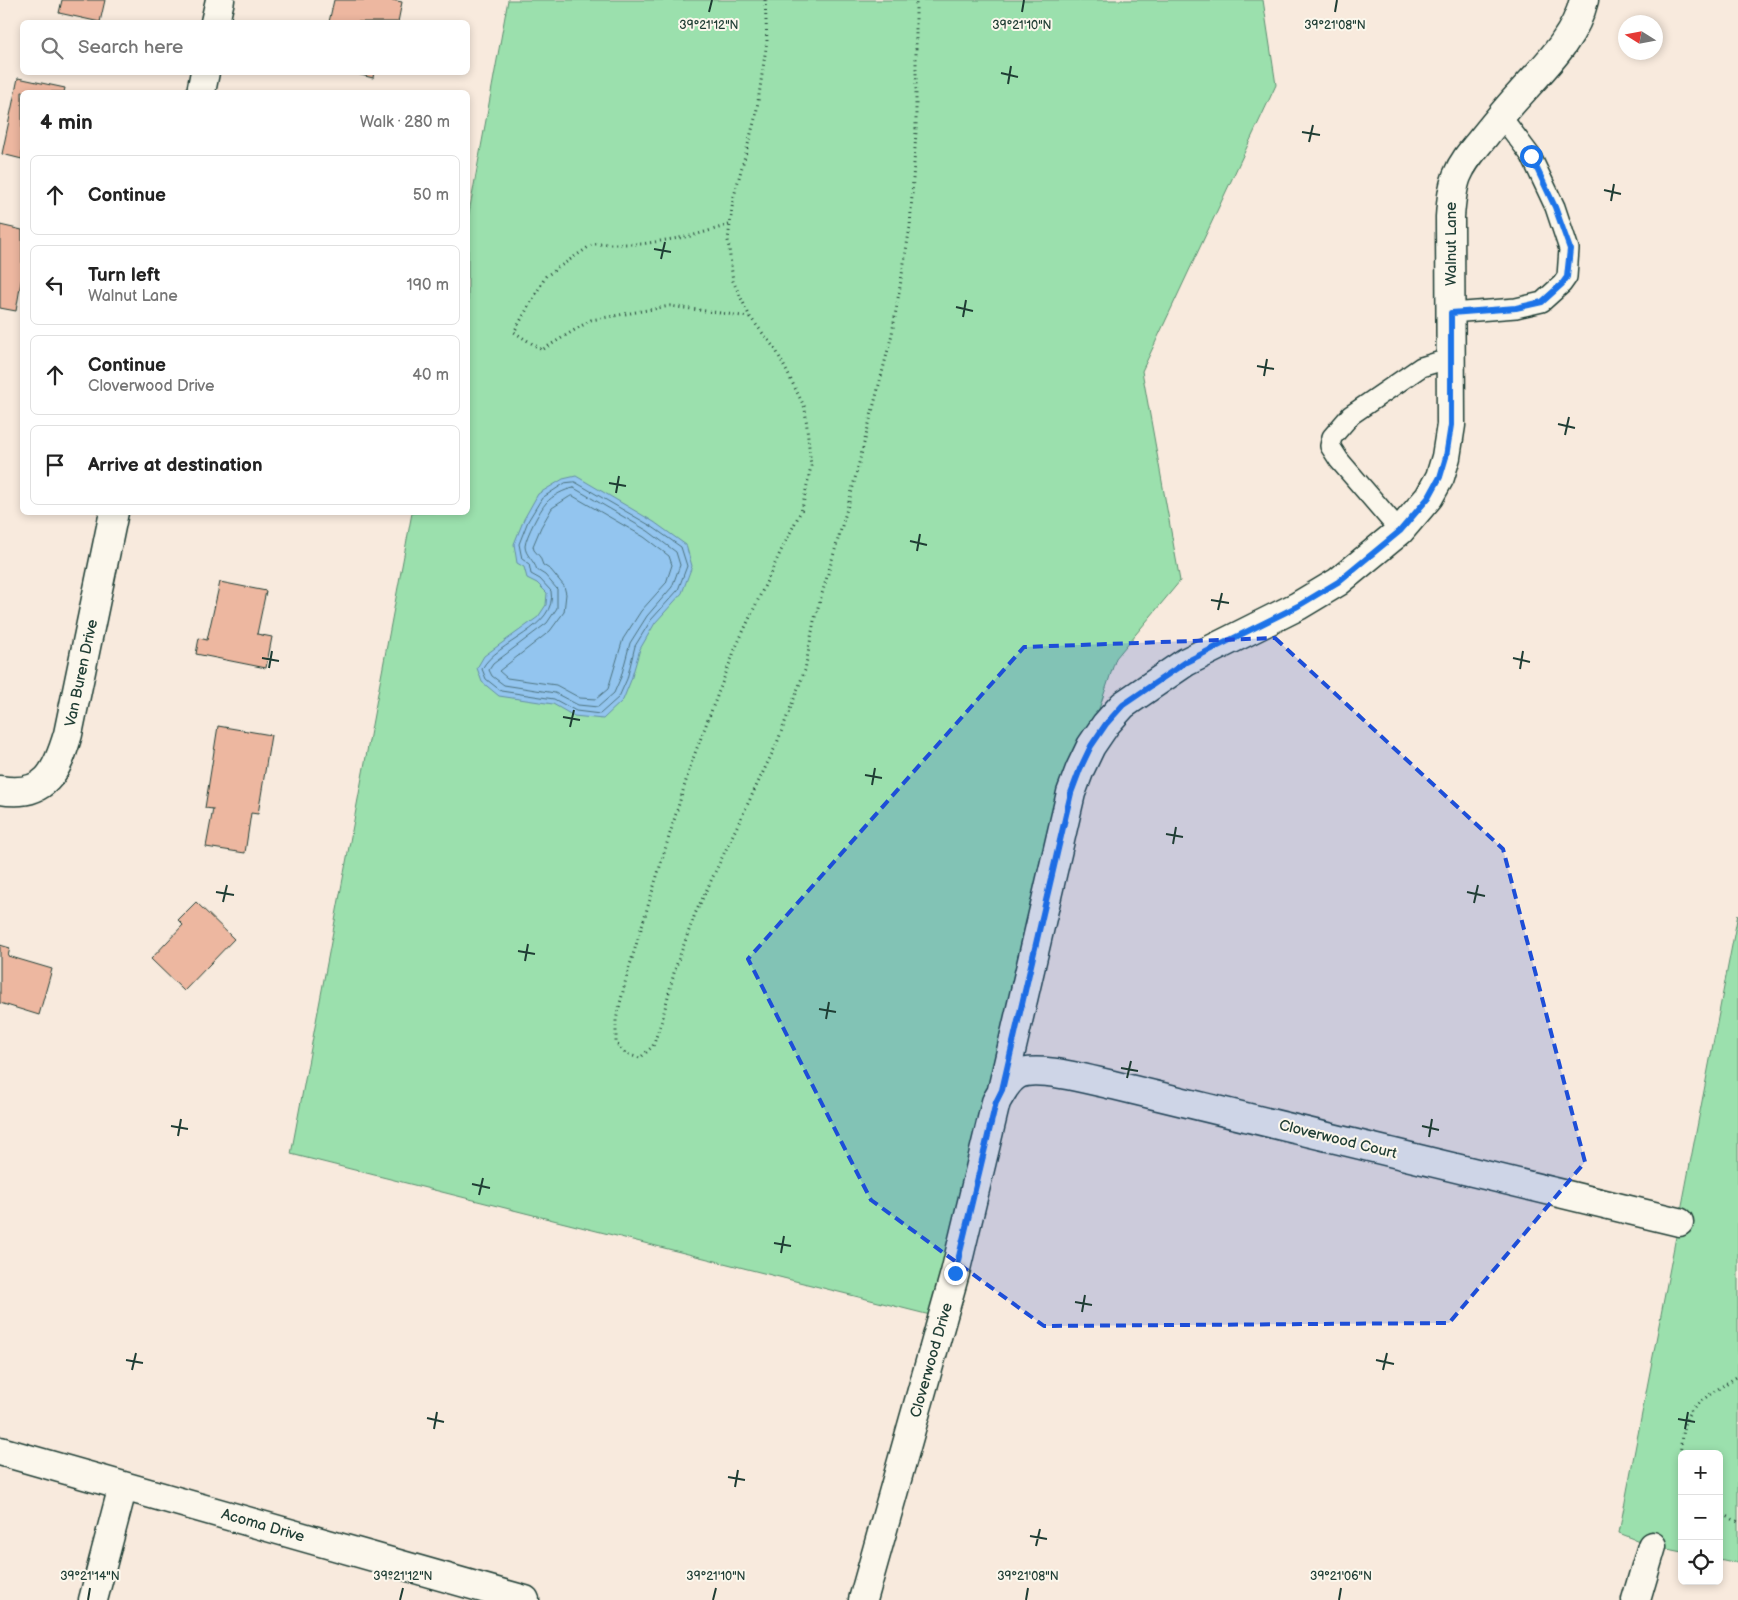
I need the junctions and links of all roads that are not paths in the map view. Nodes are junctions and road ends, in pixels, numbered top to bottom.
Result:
1 (220, 0) edge
2 (1584, 0) edge
3 (215, 20) edge
4 (204, 75) edge
5 (201, 90) edge
6 (1501, 116) junction
7 (1451, 313) junction
8 (1451, 358) junction
9 (113, 515) edge
10 (1400, 531) junction
11 (0, 790) edge
12 (1002, 1090) junction
13 (1679, 1222) dead end
14 (0, 1451) edge
15 (123, 1486) junction
16 (1652, 1546) dead end
17 (93, 1600) edge
18 (526, 1600) edge
19 (863, 1600) edge
20 (1636, 1600) edge

1 - 3 street
2 - 6 street, Walnut Lane
4 - 5 street
6 - 7 street, Walnut Lane
6 - 7 lane
7 - 8 street, Walnut Lane
8 - 10 street, Walnut Lane
8 - 10 lane
9 - 11 street, Van Buren Drive
10 - 12 street, Walnut Lane
12 - 13 street, Cloverwood Court
12 - 19 street, Cloverwood Drive
14 - 15 street, Acoma Drive
15 - 17 street
15 - 18 street, Acoma Drive
16 - 20 street

